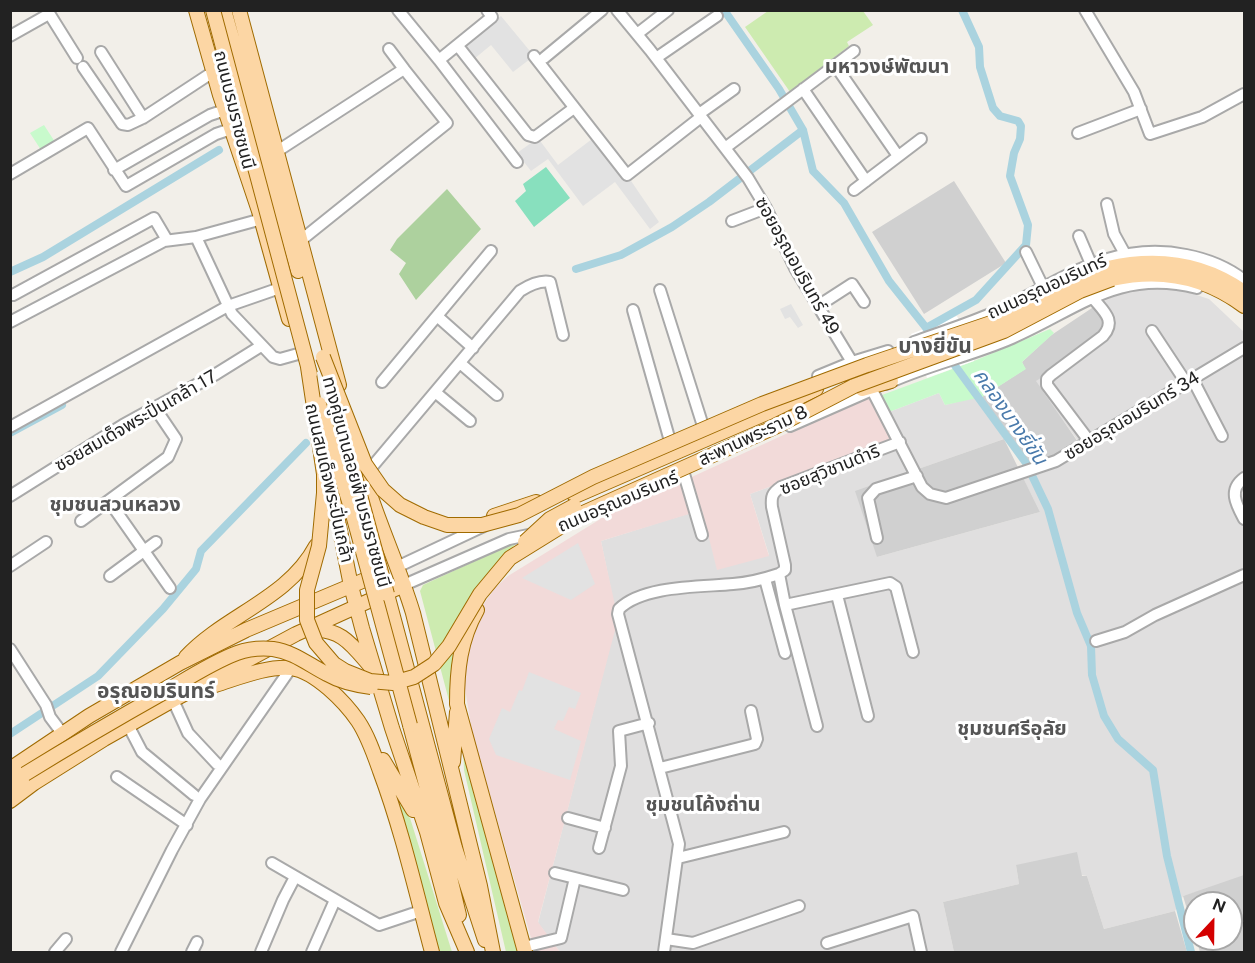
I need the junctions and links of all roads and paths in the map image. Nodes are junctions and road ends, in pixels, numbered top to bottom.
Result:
1 (196, 10) edge
2 (207, 10) edge
3 (213, 10) edge
4 (224, 10) edge
5 (229, 10) edge
6 (238, 10) edge
7 (398, 10) edge
8 (487, 10) edge
9 (602, 10) edge
10 (617, 10) edge
11 (668, 10) edge
12 (1085, 10) edge
13 (48, 12) edge
14 (717, 16) dead end
15 (637, 34) junction
16 (10, 36) edge
17 (458, 46) junction
18 (389, 49) dead end
19 (854, 51) dead end
20 (100, 52) dead end
21 (656, 58) junction
22 (438, 60) junction
23 (835, 65) junction
24 (404, 69) junction
25 (213, 72) junction
26 (734, 89) dead end
27 (803, 89) junction
28 (1245, 94) edge
29 (574, 108) junction
30 (1141, 109) junction
31 (225, 110) junction
32 (700, 115) junction
33 (143, 118) junction
34 (231, 129) junction
35 (1078, 133) dead end
36 (921, 139) dead end
37 (725, 148) junction
38 (276, 152) junction
39 (898, 156) junction
40 (517, 162) dead end
41 (280, 168) junction
42 (114, 170) junction
43 (10, 174) edge
44 (866, 181) junction
45 (854, 190) dead end
46 (1107, 204) dead end
47 (766, 208) junction
48 (260, 215) junction
49 (732, 221) dead end
50 (1079, 236) dead end
51 (196, 237) junction
52 (168, 240) junction
53 (300, 241) junction
54 (491, 251) dead end
55 (1026, 252) dead end
56 (1125, 254) junction
57 (1090, 264) junction
58 (1245, 280) edge
59 (1043, 287) junction
60 (280, 288) junction
61 (660, 290) dead end
62 (1245, 292) edge
63 (12, 295) dead end
64 (1092, 297) junction
65 (864, 302) dead end
66 (228, 306) junction
67 (818, 306) junction
68 (1245, 306) edge
69 (633, 310) dead end
70 (1245, 314) edge
71 (437, 316) junction
72 (10, 322) edge
73 (1152, 331) dead end
74 (563, 334) dead end
75 (261, 346) junction
76 (473, 348) junction
77 (1245, 348) edge
78 (889, 351) junction
79 (298, 354) junction
80 (323, 357) junction
81 (852, 362) junction
82 (460, 363) junction
83 (308, 367) junction
84 (891, 381) junction
85 (382, 382) dead end
86 (1190, 382) junction
87 (872, 390) junction
88 (435, 392) junction
89 (497, 395) dead end
90 (155, 408) junction
91 (771, 416) junction
92 (470, 421) dead end
93 (703, 426) junction
94 (10, 427) edge
95 (353, 435) junction
96 (1222, 436) dead end
97 (670, 441) junction
98 (900, 442) junction
99 (1090, 442) junction
100 (322, 443) junction
101 (684, 474) junction
102 (916, 476) junction
103 (364, 477) junction
104 (1245, 478) edge
105 (333, 491) junction
106 (369, 491) junction
107 (10, 496) edge
108 (109, 501) junction
109 (536, 502) junction
110 (519, 515) junction
111 (1245, 519) edge
112 (81, 520) dead end
113 (570, 526) junction
114 (549, 531) junction
115 (702, 535) dead end
116 (876, 538) dead end
117 (46, 542) dead end
118 (156, 542) dead end
119 (144, 552) junction
120 (510, 558) junction
121 (10, 566) edge
122 (397, 567) junction
123 (779, 574) junction
124 (1245, 575) edge
125 (110, 576) dead end
126 (765, 579) junction
127 (404, 585) junction
128 (351, 586) junction
129 (170, 588) dead end
130 (837, 595) junction
131 (785, 604) junction
132 (356, 608) junction
133 (296, 634) junction
134 (1096, 641) dead end
135 (10, 649) edge
136 (913, 652) dead end
137 (785, 653) dead end
138 (180, 663) junction
139 (291, 668) junction
140 (375, 671) junction
141 (393, 683) junction
142 (187, 693) junction
143 (173, 700) junction
144 (457, 704) junction
145 (751, 711) dead end
146 (868, 716) dead end
147 (649, 723) junction
148 (415, 724) junction
149 (128, 725) junction
150 (817, 726) dead end
151 (62, 733) junction
152 (369, 741) junction
153 (217, 764) dead end
154 (660, 768) junction
155 (10, 769) edge
156 (452, 776) junction
157 (117, 777) dead end
158 (10, 786) edge
159 (194, 795) dead end
160 (10, 801) edge
161 (568, 818) dead end
162 (187, 825) junction
163 (604, 828) junction
164 (427, 832) junction
165 (784, 832) dead end
166 (599, 848) dead end
167 (678, 858) junction
168 (272, 863) dead end
169 (555, 873) dead end
170 (295, 877) junction
171 (575, 878) junction
172 (623, 890) dead end
173 (335, 900) junction
174 (799, 906) dead end
175 (421, 911) junction
176 (66, 939) dead end
177 (666, 939) junction
178 (823, 949) edge
179 (525, 950) edge
180 (55, 952) edge
181 (121, 952) edge
182 (261, 952) edge
183 (312, 952) edge
184 (432, 952) edge
185 (467, 952) edge
186 (492, 952) edge
187 (663, 952) edge
188 (921, 952) edge

1 - 25 main road, ถนนสมเด็จพระปิ่นเกล้า
2 - 48 main road, ถนนบรมราชชนนี
3 - 83 main road, ทางคู่ขนานลอยฟ้าบรมราชชนนี, bridge
4 - 80 main road, ทางคู่ขนานลอยฟ้าบรมราชชนนี
5 - 41 main road, ถนนบรมราชชนนี
6 - 38 main road, ถนนสมเด็จพระปิ่นเกล้า
7 - 22 street
8 - 17 street
9 - 29 street
10 - 15 street, ซอยอรุณอมรินทร์ 49
11 - 15 street
12 - 30 street
13 - 16 street
13 - 33 street
14 - 21 street
15 - 21 street, ซอยอรุณอมรินทร์ 49
17 - 22 street
17 - 29 street
18 - 24 street
19 - 23 street
20 - 33 street
21 - 32 street, ซอยอรุณอมรินทร์ 49
22 - 40 street
23 - 27 street
23 - 39 street
24 - 38 street
24 - 53 street
25 - 31 main road, ถนนสมเด็จพระปิ่นเกล้า
25 - 33 street
26 - 32 street
27 - 37 street
27 - 44 street
28 - 30 street
29 - 32 street
30 - 35 street
31 - 34 main road, ถนนสมเด็จพระปิ่นเกล้า
31 - 42 street
32 - 37 street, ซอยอรุณอมรินทร์ 49
34 - 42 street
34 - 48 main road, ถนนสมเด็จพระปิ่นเกล้า
36 - 39 street
37 - 47 street, ซอยอรุณอมรินทร์ 49
38 - 41 main road, ถนนสมเด็จพระปิ่นเกล้า
39 - 44 street
41 - 53 main road, ถนนสมเด็จพระปิ่นเกล้า
42 - 43 street
44 - 45 street
46 - 56 street
47 - 49 street
47 - 67 street, ซอยอรุณอมรินทร์ 49
48 - 51 street
48 - 60 main road, ถนนสมเด็จพระปิ่นเกล้า
50 - 57 street
51 - 52 street
51 - 66 street
52 - 63 street
52 - 72 street
53 - 95 main road, ถนนสมเด็จพระปิ่นเกล้า
54 - 71 street
55 - 59 street
56 - 57 street, ถนนอรุณอมรินทร์
56 - 58 street, ถนนอรุณอมรินทร์
57 - 59 street, ถนนอรุณอมรินทร์
59 - 78 street, ถนนอรุณอมรินทร์
60 - 66 street
60 - 79 main road, ถนนสมเด็จพระปิ่นเกล้า
61 - 93 street
62 - 110 main road, สะพานพระราม 8, bridge
64 - 70 street, ถนนอรุณอมรินทร์
64 - 84 street, ถนนอรุณอมรินทร์
64 - 99 street
65 - 67 street
66 - 75 street
66 - 94 street
67 - 81 street, ซอยอรุณอมรินทร์ 49
68 - 120 main road, สะพานพระราม 8, bridge
69 - 97 street
71 - 76 street
71 - 85 street
73 - 86 street
74 - 76 street
75 - 79 street
75 - 90 street, ซอยสมเด็จพระปิ่นเกล้า 17
76 - 82 street
77 - 86 street, ซอยอรุณอมรินทร์ 34
78 - 81 street, ถนนอรุณอมรินทร์
78 - 91 main road
79 - 100 main road, ถนนสมเด็จพระปิ่นเกล้า
80 - 110 main road, สะพานพระราม 8, bridge
80 - 148 main road, ทางคู่ขนานลอยฟ้าบรมราชชนนี, bridge
81 - 93 street, ถนนอรุณอมรินทร์
82 - 88 street
82 - 89 street
83 - 141 main road, สะพานพระราม 8, bridge
83 - 148 main road, ทางคู่ขนานลอยฟ้าบรมราชชนนี, bridge
84 - 87 street, ถนนอรุณอมรินทร์
84 - 91 main road
86 - 96 street
86 - 99 street, ซอยอรุณอมรินทร์ 34
87 - 98 street
87 - 101 street, ถนนอรุณอมรินทร์
88 - 92 street
88 - 103 street
90 - 107 street, ซอยสมเด็จพระปิ่นเกล้า 17
90 - 108 street
91 - 110 main road, bridge
91 - 120 main road, bridge
93 - 97 street, ถนนอรุณอมรินทร์
95 - 100 main road
95 - 103 main road, ถนนสมเด็จพระปิ่นเกล้า
97 - 109 street, ถนนอรุณอมรินทร์
98 - 102 street
98 - 123 street, ซอยสุวิชานดำริ
99 - 102 street, ซอยอรุณอมรินทร์ 34
100 - 105 main road, ถนนสมเด็จพระปิ่นเกล้า
101 - 113 street, ถนนอรุณอมรินทร์
101 - 115 street
102 - 116 street
103 - 106 main road, ถนนสมเด็จพระปิ่นเกล้า
104 - 111 street
105 - 128 main road, ถนนสมเด็จพระปิ่นเกล้า
105 - 138 main road
106 - 109 main road
106 - 122 main road, ถนนสมเด็จพระปิ่นเกล้า
108 - 112 street
108 - 119 street
109 - 114 street
109 - 122 street, ถนนอรุณอมรินทร์
113 - 114 street, ถนนอรุณอมรินทร์
113 - 144 main road
114 - 127 street, ถนนอรุณอมรินทร์
117 - 121 street
118 - 119 street
119 - 125 street
119 - 129 street
120 - 141 main road, สะพานพระราม 8, bridge
122 - 127 main road, ถนนสมเด็จพระปิ่นเกล้า
122 - 128 main road, ถนนอรุณอมรินทร์
123 - 126 street
123 - 131 street
124 - 134 street
126 - 137 street
126 - 147 street
127 - 132 main road, ถนนอรุณอมรินทร์
127 - 156 main road, ถนนสมเด็จพระปิ่นเกล้า
128 - 132 main road, ถนนสมเด็จพระปิ่นเกล้า
128 - 138 main road, ถนนอรุณอมรินทร์
130 - 131 street
130 - 136 street
130 - 146 street
131 - 150 street
132 - 133 main road, ถนนอรุณอมรินทร์
132 - 140 main road, ถนนสมเด็จพระปิ่นเกล้า
133 - 140 main road
133 - 142 main road, ถนนอรุณอมรินทร์
135 - 151 street
138 - 151 main road, ถนนอรุณอมรินทร์
139 - 142 main road
139 - 152 main road
139 - 162 street
140 - 164 main road, ถนนสมเด็จพระปิ่นเกล้า
141 - 158 main road, bridge
142 - 143 main road, ถนนอรุณอมรินทร์
143 - 149 main road, ถนนอรุณอมรินทร์
143 - 153 street
144 - 156 main road
144 - 179 main road
145 - 154 street
147 - 154 street
147 - 163 street
148 - 185 main road, ทางคู่ขนานลอยฟ้าบรมราชชนนี
148 - 186 main road, ทางคู่ขนานลอยฟ้าบรมราชชนนี
149 - 159 street
149 - 160 main road, ถนนอรุณอมรินทร์
151 - 155 main road, ถนนอรุณอมรินทร์
152 - 164 main road
152 - 175 main road
154 - 167 street
156 - 186 main road, ถนนสมเด็จพระปิ่นเกล้า
157 - 162 street
161 - 163 street
162 - 181 street
163 - 166 street
164 - 185 main road, ถนนสมเด็จพระปิ่นเกล้า
165 - 167 street
167 - 177 street
168 - 170 street
169 - 171 street
170 - 173 street
170 - 182 street
171 - 172 street
171 - 179 street
173 - 175 street
173 - 183 street
174 - 177 street
175 - 184 main road
176 - 180 street
177 - 187 street
178 - 188 street

